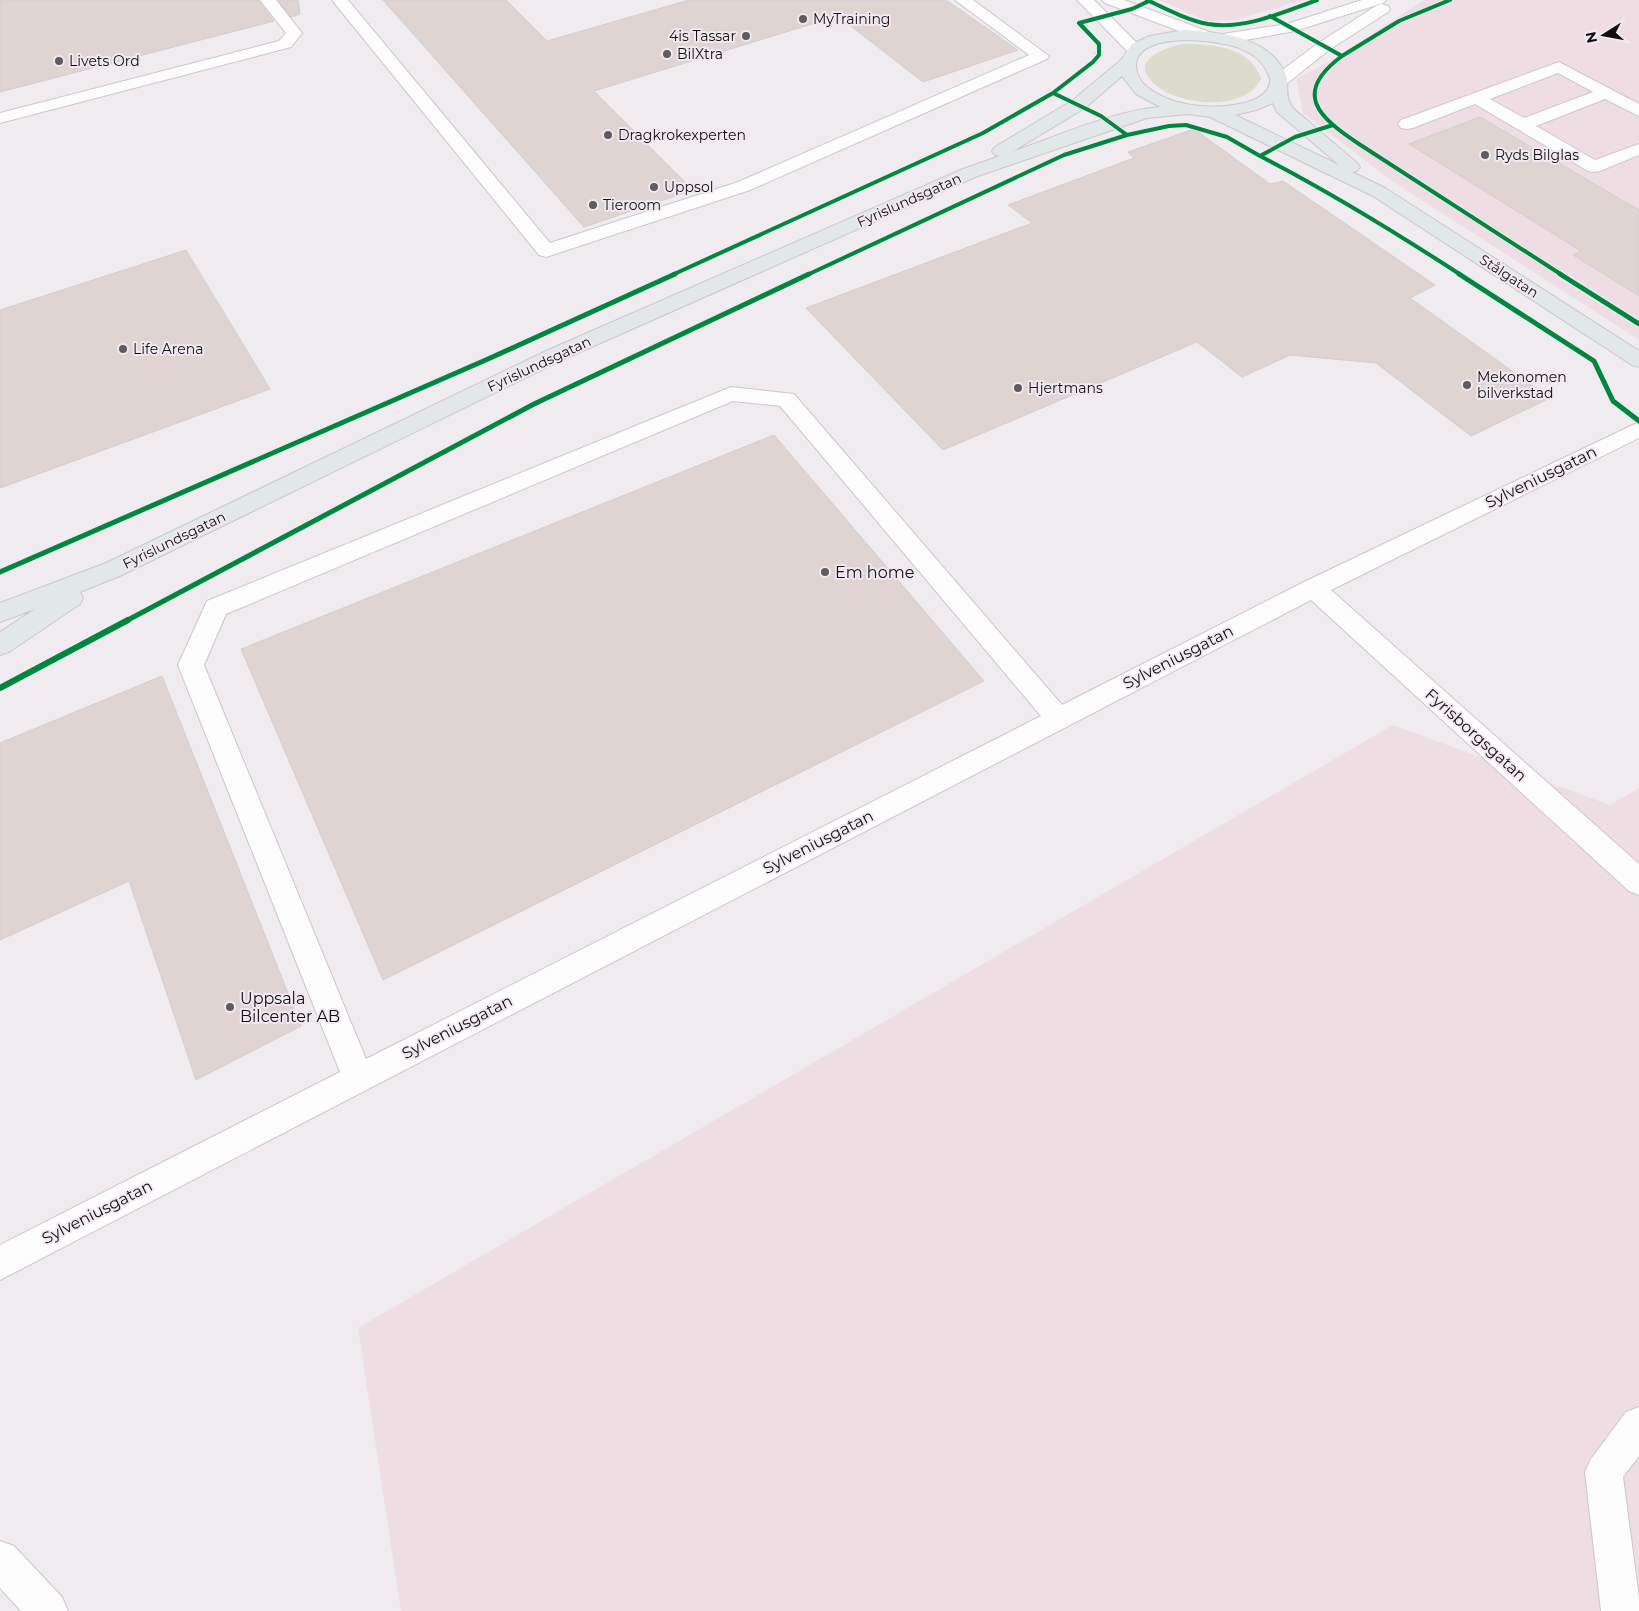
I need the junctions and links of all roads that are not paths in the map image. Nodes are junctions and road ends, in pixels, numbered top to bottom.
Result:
1 (268, 0) edge
2 (340, 0) edge
3 (963, 0) edge
4 (1085, 0) edge
5 (1110, 0) edge
6 (1378, 0) edge
7 (1395, 0) edge
8 (1206, 36) junction
9 (1223, 38) junction
10 (1131, 57) junction
11 (1278, 85) junction
12 (1606, 93) junction
13 (1477, 98) junction
14 (1189, 109) junction
15 (1639, 111) edge
16 (1214, 112) junction
17 (0, 118) edge
18 (1407, 124) dead end
19 (1522, 125) junction
20 (1639, 148) edge
21 (969, 173) junction
22 (1379, 192) junction
23 (1639, 360) edge
24 (1639, 429) edge
25 (114, 569) junction
26 (1313, 588) junction
27 (0, 613) edge
28 (0, 644) edge
29 (1058, 718) junction
30 (1639, 882) edge
31 (358, 1078) junction
32 (0, 1263) edge
33 (1639, 1425) edge
34 (0, 1560) edge
35 (48, 1611) edge
36 (1621, 1611) edge

1 - 17 street
2 - 3 street
4 - 10 street
5 - 8 street
6 - 9 street
7 - 11 street
8 - 9 main road, Stålgatan
8 - 10 main road, Fyrislundsgatan
9 - 11 main road, Stålgatan
10 - 14 main road
10 - 21 main road, Fyrislundsgatan
11 - 16 main road
11 - 22 main road, Stålgatan
12 - 13 street
12 - 15 street
12 - 19 street
13 - 18 street
13 - 19 street
14 - 16 main road
14 - 21 main road, Fyrislundsgatan
16 - 22 main road, Stålgatan
19 - 20 street
21 - 25 main road, Fyrislundsgatan
22 - 23 main road, Stålgatan
24 - 26 street, Sylveniusgatan
25 - 27 main road, Fyrislundsgatan
25 - 28 main road, Fyrislundsgatan
26 - 29 street, Sylveniusgatan
26 - 30 street, Fyrisborgsgatan
29 - 31 street, Sylveniusgatan
29 - 31 street
31 - 32 street, Sylveniusgatan
33 - 36 street
34 - 35 street

